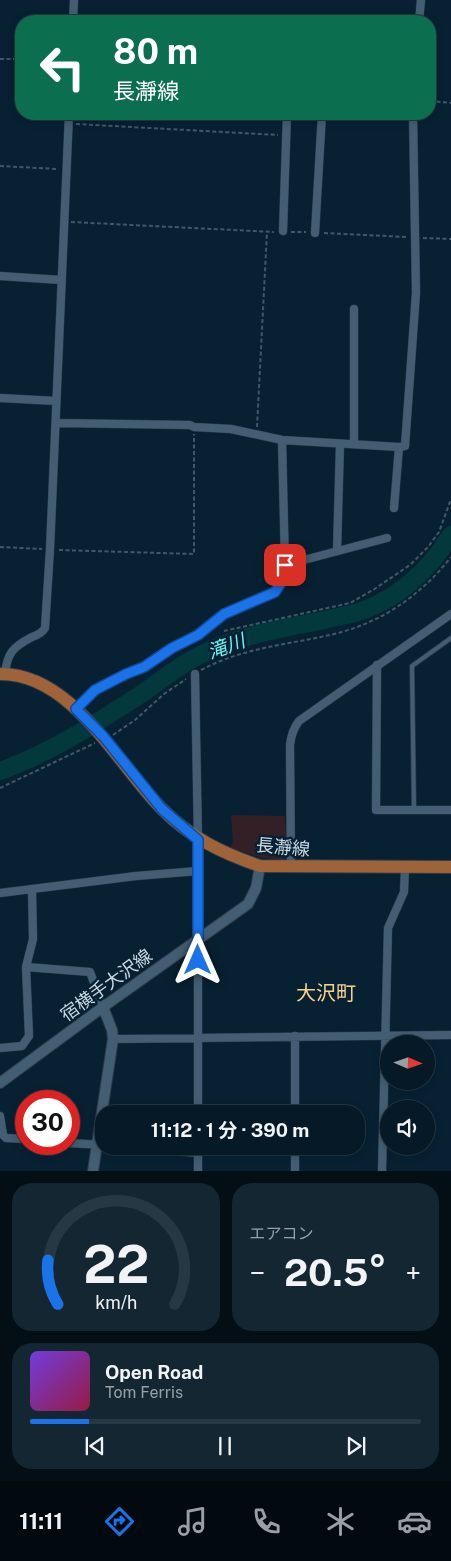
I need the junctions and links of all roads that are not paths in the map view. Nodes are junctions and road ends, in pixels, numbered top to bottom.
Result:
1 (74, 0) edge
2 (421, 0) edge
3 (73, 15) edge
4 (420, 15) edge
5 (69, 120) edge
6 (287, 120) edge
7 (322, 120) edge
8 (413, 120) edge
9 (282, 231) road end
10 (315, 232) road end
11 (0, 276) edge
12 (61, 280) junction
13 (354, 309) dead end
14 (0, 398) edge
15 (56, 401) junction
16 (56, 422) junction
17 (282, 440) junction
18 (340, 444) junction
19 (354, 444) junction
20 (399, 447) junction
21 (394, 508) dead end
22 (388, 538) dead end
23 (337, 551) junction
24 (285, 565) junction
25 (451, 614) edge
26 (451, 638) edge
27 (377, 665) junction
28 (2, 674) edge
29 (195, 674) road end
30 (78, 711) junction
31 (414, 810) junction
32 (451, 810) edge
33 (198, 840) junction
34 (260, 866) junction
35 (291, 866) junction
36 (404, 867) junction
37 (451, 867) edge
38 (198, 871) junction
39 (32, 889) junction
40 (0, 893) edge
41 (198, 940) junction
42 (26, 967) junction
43 (103, 1007) junction
44 (451, 1034) edge
45 (384, 1035) edge
46 (418, 1035) edge
47 (295, 1036) junction
48 (380, 1036) edge
49 (198, 1038) junction
50 (113, 1039) junction
51 (0, 1048) edge
52 (0, 1083) edge
53 (383, 1090) edge
54 (105, 1105) edge
55 (198, 1105) edge
56 (295, 1105) edge
57 (0, 1116) edge
58 (15, 1138) edge
59 (80, 1144) edge
60 (95, 1145) edge
61 (97, 1155) edge
62 (198, 1155) edge
63 (295, 1155) edge
64 (93, 1171) edge
65 (198, 1171) edge
66 (295, 1171) edge
67 (382, 1171) edge

1 - 3 street
2 - 4 street
5 - 12 street
6 - 9 street
7 - 10 street
8 - 20 street
11 - 12 street
12 - 15 street
13 - 19 street
14 - 15 street
15 - 16 street
16 - 17 street
16 - 28 street
17 - 18 street
17 - 24 street
18 - 19 street
18 - 23 street
19 - 20 street
20 - 21 street
22 - 23 street
23 - 24 street
24 - 30 street
25 - 27 street
26 - 31 lane
27 - 31 street
27 - 35 street
28 - 30 main road
29 - 33 street
30 - 33 main road, 長瀞線
31 - 32 street
33 - 34 main road, 長瀞線
33 - 38 street
34 - 35 main road, 長瀞線
34 - 41 street, 宿横手大沢線
35 - 36 main road, 長瀞線
36 - 37 main road, 長瀞線
36 - 45 street
38 - 39 street
38 - 41 street
39 - 40 street
39 - 42 street
41 - 43 street, 宿横手大沢線
41 - 49 street
42 - 43 street
42 - 51 street
43 - 50 street
43 - 52 street, 宿横手大沢線
44 - 46 street
47 - 48 street
47 - 49 street
47 - 56 street
49 - 50 street
49 - 55 street
50 - 54 street
53 - 67 street
57 - 58 street
59 - 60 street
61 - 64 street
62 - 65 street
63 - 66 street

